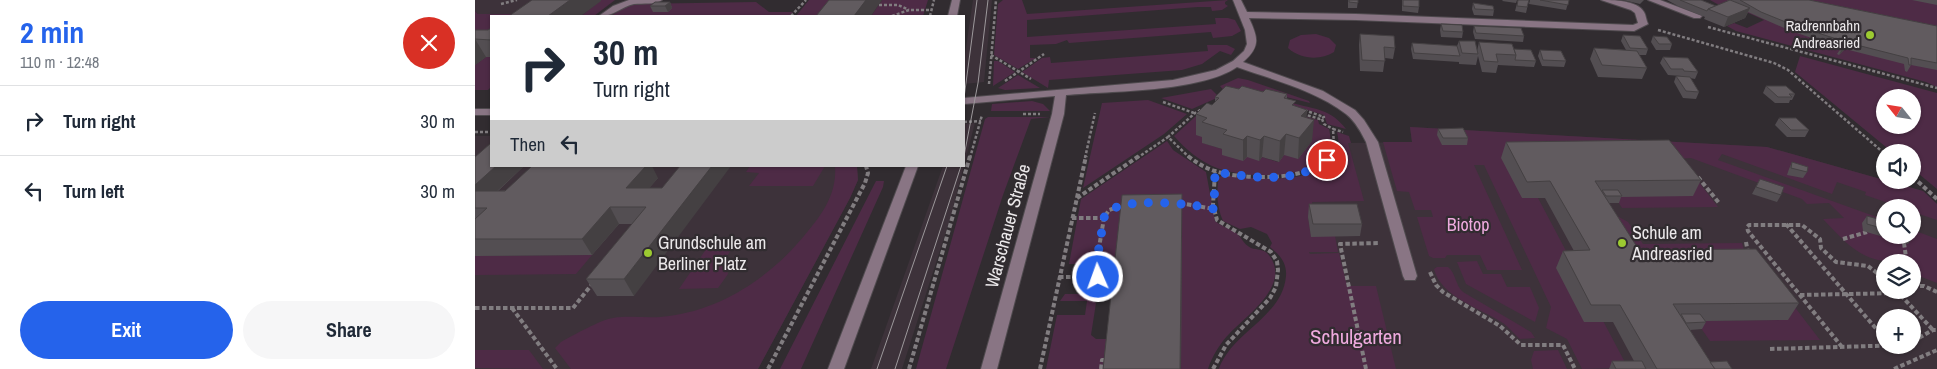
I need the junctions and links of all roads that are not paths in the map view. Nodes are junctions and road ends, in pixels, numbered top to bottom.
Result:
1 (658, 0) edge
2 (956, 0) edge
3 (1237, 0) edge
4 (1605, 0) edge
5 (1653, 0) edge
6 (605, 15) edge
7 (953, 15) edge
8 (1243, 16) junction
9 (1699, 21) road end
10 (1237, 64) junction
11 (1058, 94) junction
12 (965, 101) edge
13 (903, 167) edge
14 (912, 167) edge
15 (905, 185) junction
16 (1410, 276) dead end
17 (836, 369) edge
18 (989, 369) edge

1 - 6 street
2 - 7 street
3 - 8 street
4 - 8 street
5 - 9 street
8 - 10 street
10 - 11 street
10 - 16 street
11 - 12 street
11 - 18 street, Warschauer Straße
13 - 15 street
14 - 15 street
15 - 17 street

